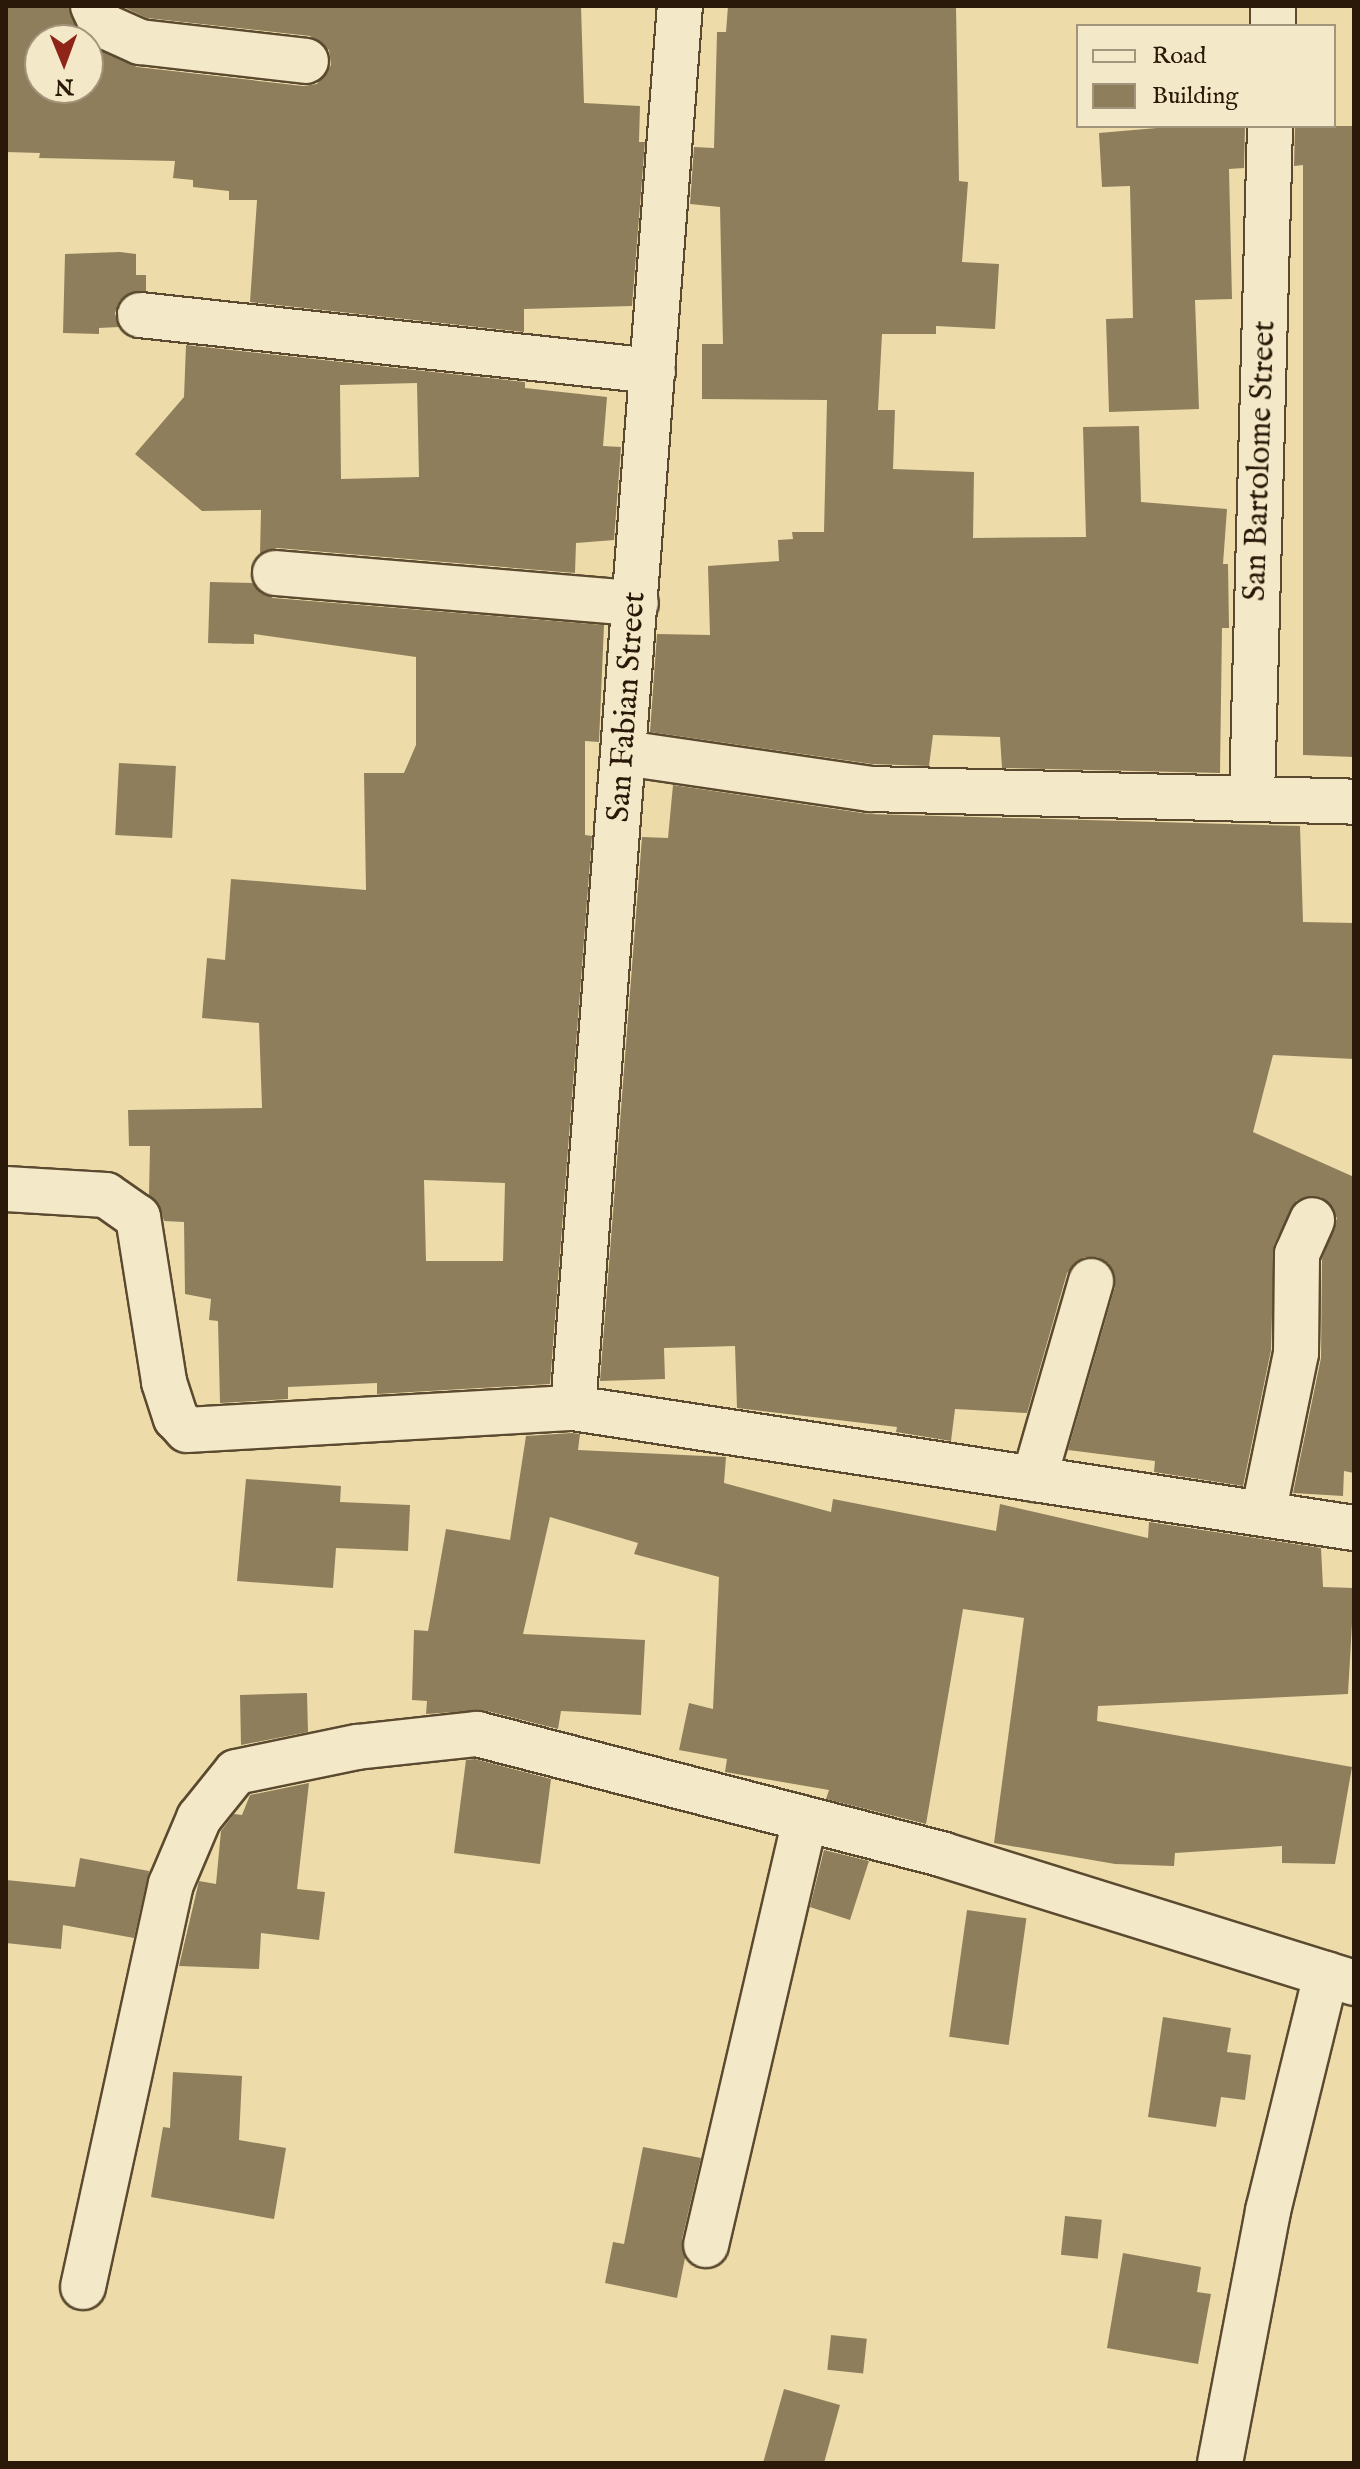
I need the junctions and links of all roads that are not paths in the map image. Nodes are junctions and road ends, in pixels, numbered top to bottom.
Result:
1 (93, 6) edge
2 (680, 6) edge
3 (306, 61) dead end
4 (1270, 128) edge
5 (140, 315) dead end
6 (653, 371) junction
7 (275, 573) dead end
8 (636, 603) junction
9 (624, 753) junction
10 (1252, 796) junction
11 (1354, 802) edge
12 (6, 1189) edge
13 (1312, 1220) dead end
14 (1091, 1281) dead end
15 (573, 1408) junction
16 (1034, 1479) junction
17 (1263, 1514) junction
18 (1354, 1528) edge
19 (805, 1819) junction
20 (1340, 1979) edge
21 (706, 2245) dead end
22 (83, 2287) dead end
23 (1220, 2463) edge

1 - 3 street
2 - 6 street, San Fabian Street
4 - 10 street, San Bartolome Street
5 - 6 street
6 - 8 street, San Fabian Street
7 - 8 street
8 - 9 street, San Fabian Street
9 - 10 street
9 - 15 street, San Fabian Street
10 - 11 street
12 - 15 street
13 - 17 street
14 - 16 street
15 - 16 street
16 - 17 street
17 - 18 street
19 - 20 street
19 - 21 street
19 - 22 street
20 - 23 street

